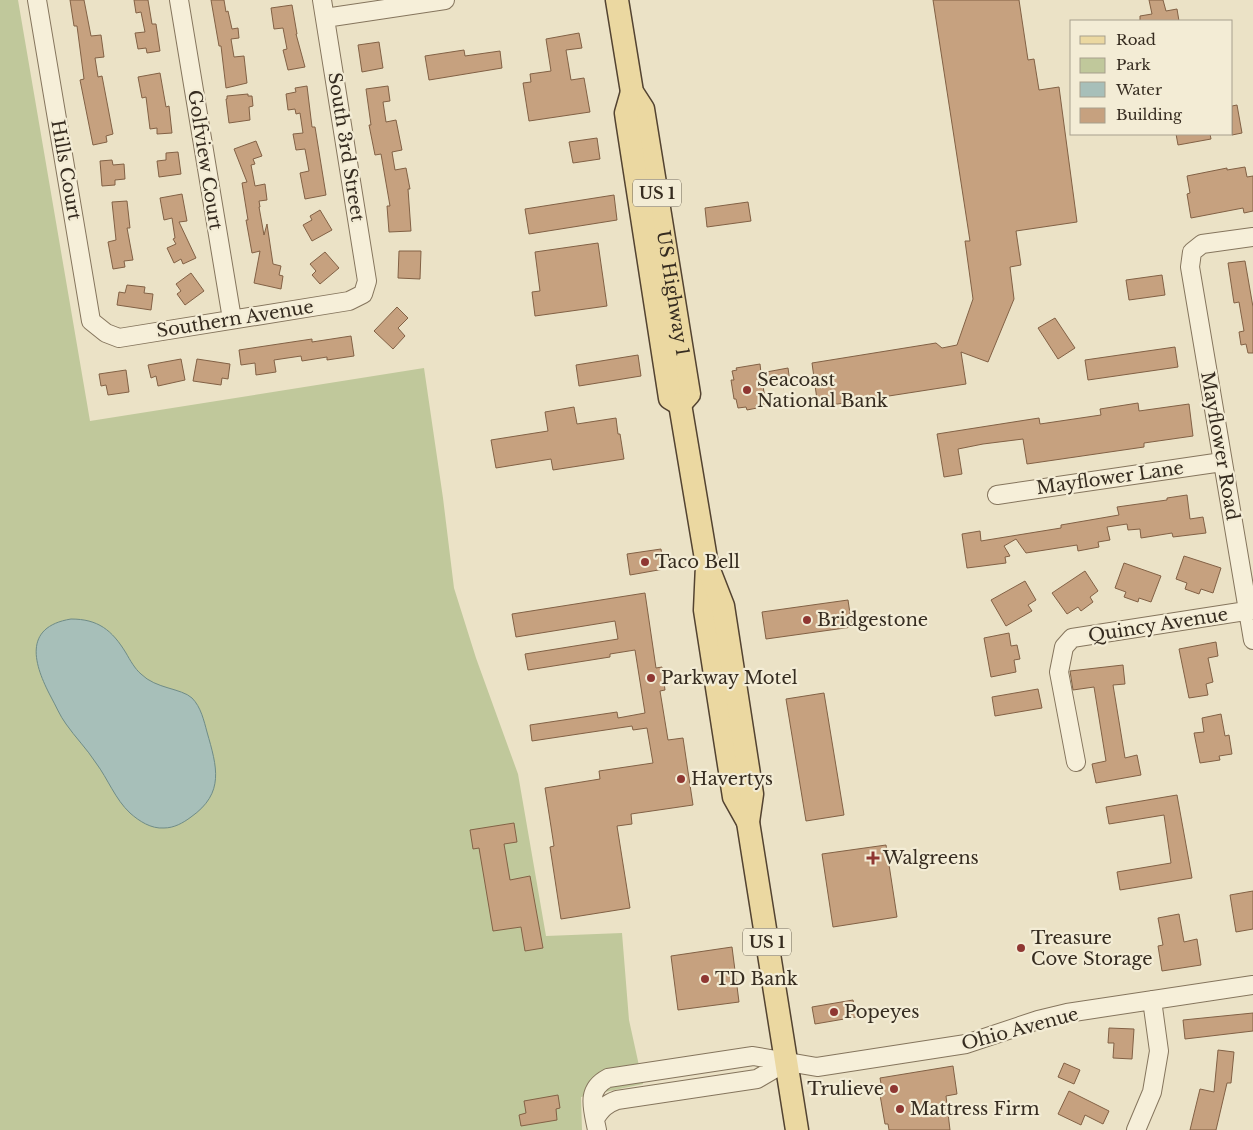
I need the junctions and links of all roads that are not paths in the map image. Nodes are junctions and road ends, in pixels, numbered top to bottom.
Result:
1 (37, 0) edge
2 (179, 0) edge
3 (322, 0) edge
4 (445, 0) edge
5 (617, 0) edge
6 (325, 18) junction
7 (1253, 237) edge
8 (363, 294) joint
9 (232, 319) junction
10 (106, 334) joint
11 (1222, 462) junction
12 (997, 495) dead end
13 (1251, 611) edge
14 (1253, 640) edge
15 (1076, 762) dead end
16 (1253, 985) edge
17 (1152, 1000) junction
18 (786, 1062) junction
19 (596, 1125) edge
20 (797, 1130) edge
21 (1136, 1130) edge

1 - 10 street, Hills Court
2 - 9 street, Golfview Court
3 - 6 street, South 3rd Street
4 - 6 street
5 - 18 main road, US Highway 1 / US 1
6 - 8 street, South 3rd Street
7 - 11 street, Mayflower Road
8 - 9 street, Southern Avenue
9 - 10 street, Southern Avenue
11 - 12 street, Mayflower Lane
11 - 13 street, Mayflower Road
13 - 14 street, Mayflower Road
13 - 15 street, Quincy Avenue
16 - 17 street, Ohio Avenue
17 - 18 street, Ohio Avenue
17 - 21 street
18 - 19 street
18 - 19 street, Ohio Avenue
18 - 20 main road, US Highway 1 / US 1

